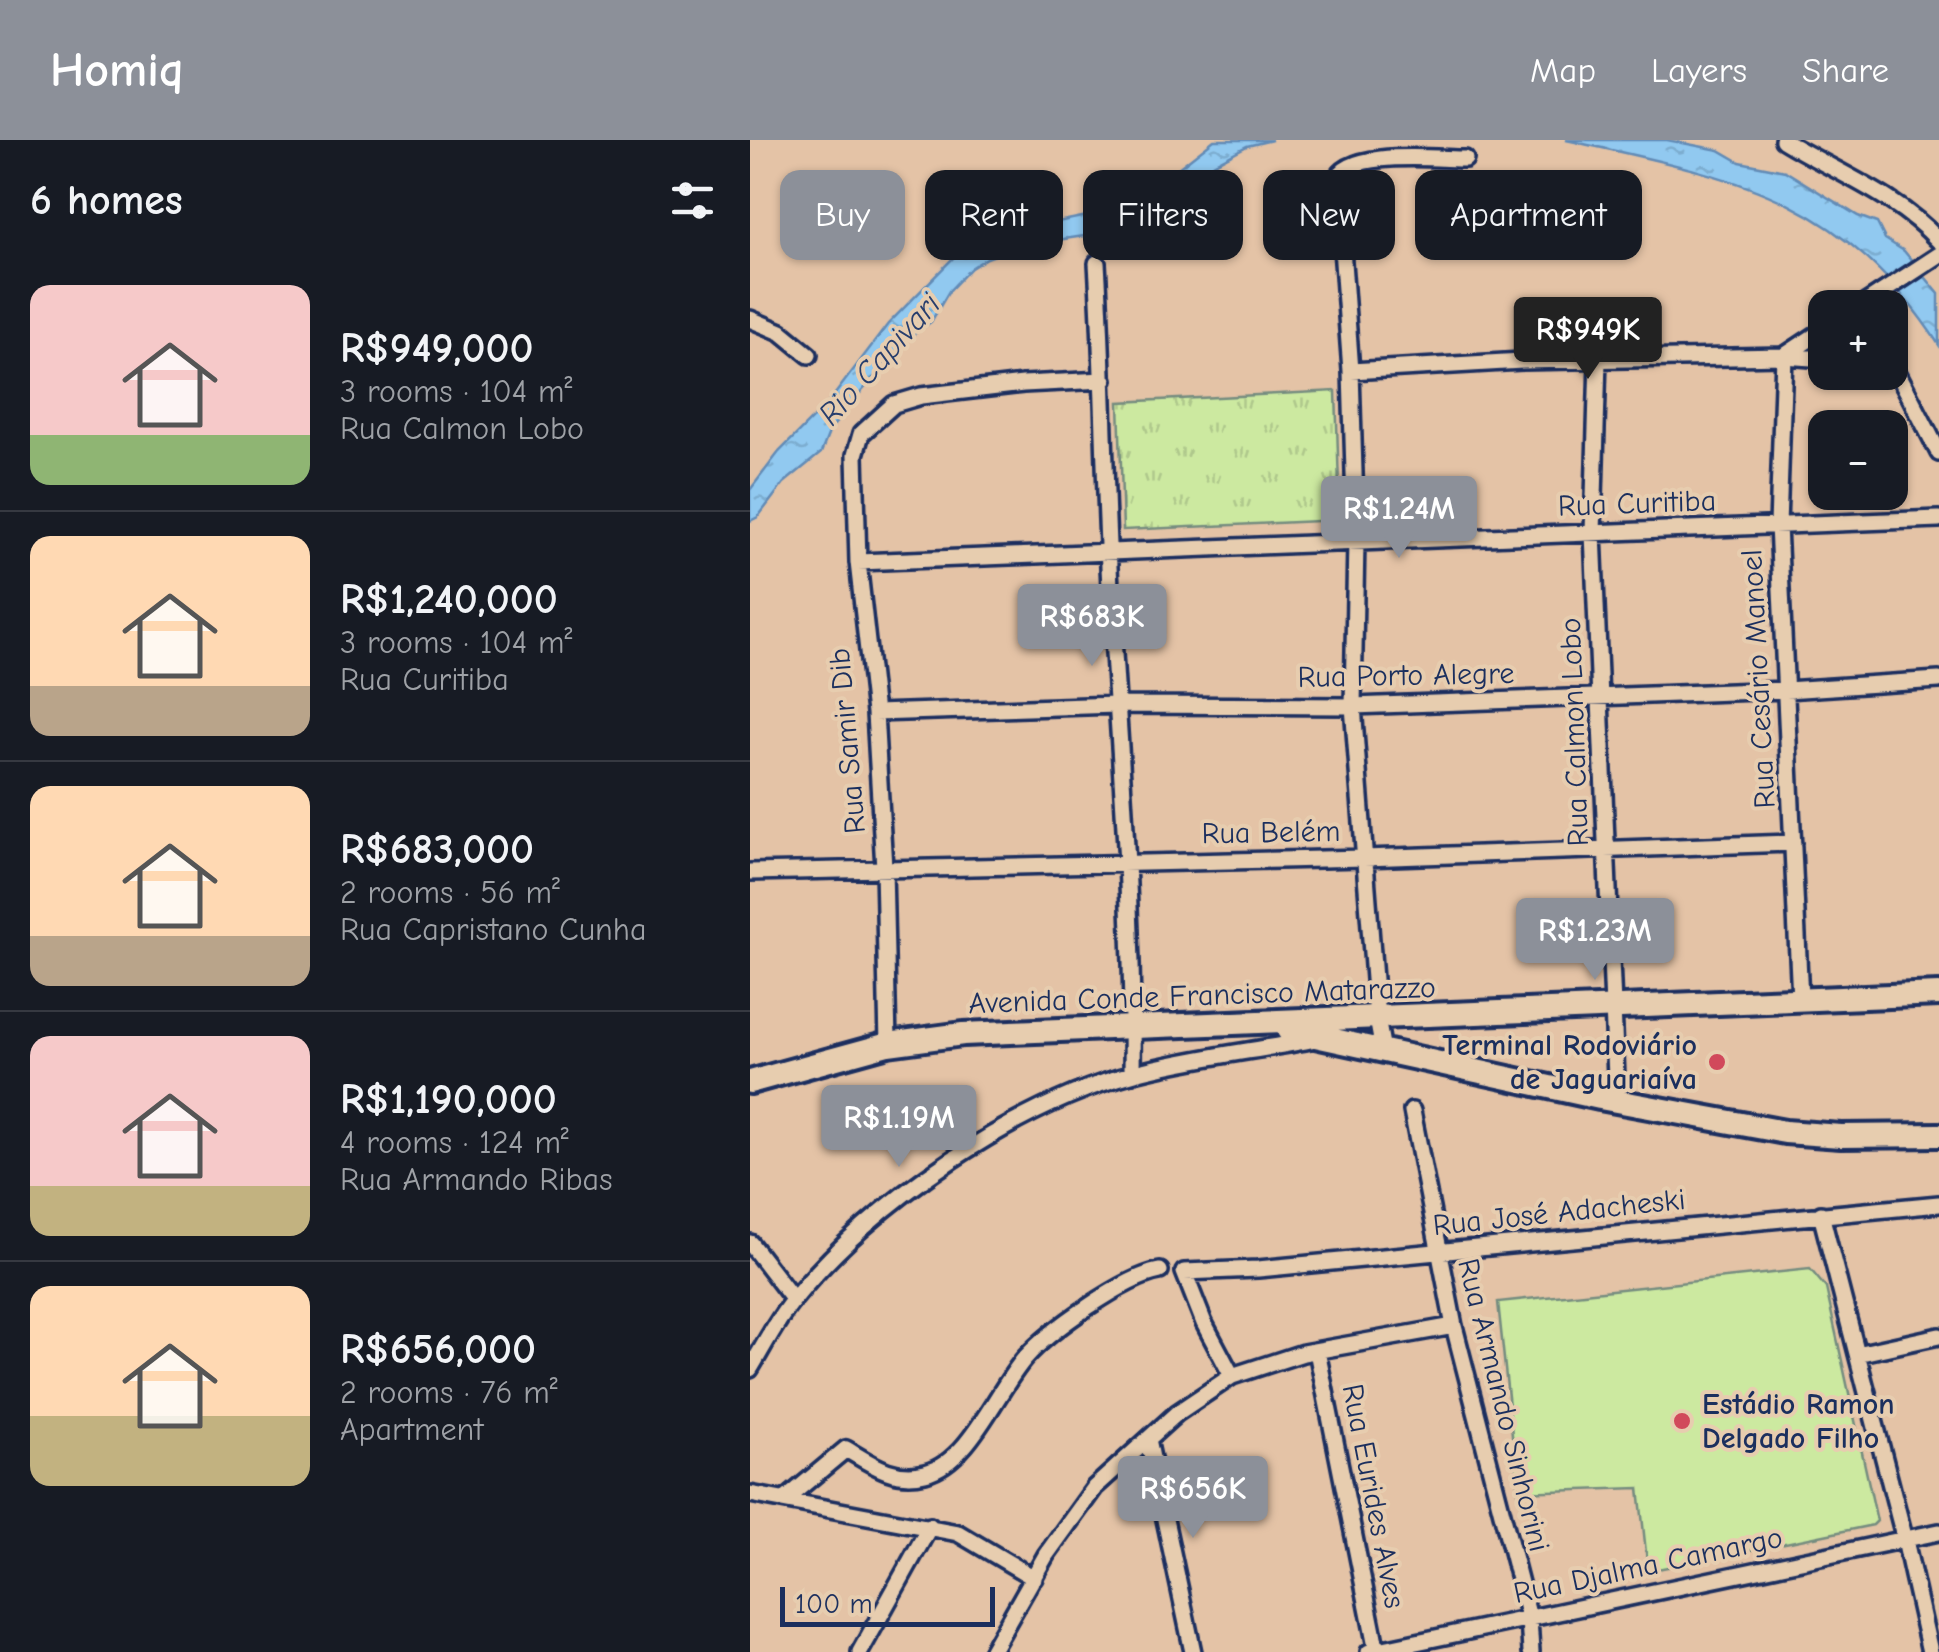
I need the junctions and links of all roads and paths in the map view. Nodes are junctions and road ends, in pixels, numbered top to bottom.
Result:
1 (1784, 140) edge
2 (1465, 159) dead end
3 (1939, 241) edge
4 (1933, 259) edge
5 (1096, 263) dead end
6 (1883, 290) edge
7 (750, 320) edge
8 (1808, 340) edge
9 (809, 355) dead end
10 (1784, 356) junction
11 (1808, 358) edge
12 (1598, 359) junction
13 (1351, 371) junction
14 (1104, 380) junction
15 (1906, 390) edge
16 (1939, 454) edge
17 (1939, 518) edge
18 (1778, 526) junction
19 (1593, 533) junction
20 (1356, 540) junction
21 (1108, 552) junction
22 (858, 562) junction
23 (1939, 680) edge
24 (1786, 690) junction
25 (1600, 697) junction
26 (1116, 705) junction
27 (1354, 706) junction
28 (875, 713) junction
29 (1793, 843) junction
30 (1607, 850) junction
31 (1364, 858) junction
32 (1128, 861) junction
33 (884, 868) junction
34 (750, 872) edge
35 (1939, 994) edge
36 (1800, 1000) junction
37 (1614, 1008) junction
38 (1377, 1018) junction
39 (1253, 1023) junction
40 (1133, 1028) junction
41 (1323, 1038) junction
42 (888, 1044) junction
43 (1382, 1051) junction
44 (1132, 1074) junction
45 (750, 1082) edge
46 (1617, 1101) junction
47 (1412, 1111) dead end
48 (1939, 1135) edge
49 (1939, 1204) edge
50 (1822, 1214) junction
51 (750, 1242) edge
52 (1438, 1252) junction
53 (1160, 1272) dead end
54 (793, 1299) junction
55 (1454, 1326) junction
56 (1939, 1336) edge
57 (1317, 1350) junction
58 (1856, 1354) junction
59 (750, 1369) edge
60 (1232, 1376) junction
61 (1148, 1439) junction
62 (750, 1494) edge
63 (786, 1499) junction
64 (930, 1526) junction
65 (1939, 1532) edge
66 (1905, 1540) junction
67 (1034, 1578) junction
68 (1529, 1618) junction
69 (860, 1652) edge
70 (991, 1652) edge
71 (1193, 1652) edge
72 (1374, 1652) edge
73 (1531, 1652) edge
74 (1930, 1652) edge

1 - 3 street
2 - 13 street
4 - 6 street
5 - 14 street
7 - 9 street
8 - 10 street
10 - 11 street
10 - 12 street
10 - 18 street, Rua Cesário Manoel
12 - 13 street
12 - 19 street, Rua Calmon Lobo
13 - 20 street
14 - 21 street
14 - 22 street, Rua Samir Dib
15 - 16 street
17 - 18 street, Rua Curitiba
18 - 19 street, Rua Curitiba
18 - 24 street, Rua Cesário Manoel
19 - 20 street, Rua Curitiba
19 - 25 street, Rua Calmon Lobo
20 - 21 street, Rua Curitiba
20 - 27 street
21 - 22 street, Rua Curitiba
21 - 26 street
22 - 28 street, Rua Samir Dib
23 - 24 street, Rua Porto Alegre
24 - 25 street, Rua Porto Alegre
24 - 29 street, Rua Cesário Manoel
25 - 27 street, Rua Porto Alegre
25 - 30 street, Rua Calmon Lobo
26 - 27 street, Rua Porto Alegre
26 - 28 street, Rua Porto Alegre
26 - 32 street
27 - 31 street
28 - 33 street, Rua Samir Dib
29 - 30 street, Rua Belém
29 - 36 street, Rua Cesário Manoel
30 - 31 street, Rua Belém
30 - 37 street, Rua Calmon Lobo
31 - 32 street, Rua Belém
31 - 38 street
32 - 33 street, Rua Belém
32 - 40 street
33 - 34 street, Rua Belém
33 - 42 street, Rua Samir Dib
35 - 36 street, Avenida Conde Francisco Matarazzo
36 - 37 street, Avenida Conde Francisco Matarazzo
37 - 38 street, Avenida Conde Francisco Matarazzo
37 - 46 street, Rua Calmon Lobo
38 - 39 street, Avenida Conde Francisco Matarazzo
38 - 43 street
39 - 40 street, Avenida Conde Francisco Matarazzo
39 - 41 street
40 - 42 street, Avenida Conde Francisco Matarazzo
40 - 44 street
41 - 43 street
41 - 44 street
42 - 45 street, Avenida Conde Francisco Matarazzo
43 - 46 street
44 - 54 street
46 - 48 street
47 - 52 street, Rua Armando Sinhorini
49 - 50 street, Rua José Adacheski
50 - 52 street, Rua José Adacheski
50 - 58 street
51 - 54 street
52 - 55 street, Rua Armando Sinhorini
52 - 60 street, Rua José Adacheski
53 - 63 street
54 - 59 street
55 - 57 street
55 - 68 street, Rua Armando Sinhorini
56 - 58 street
57 - 60 street
57 - 72 street, Rua Eurides Alves
58 - 66 street
60 - 61 street
61 - 67 street
61 - 71 street
62 - 63 street
63 - 64 street
64 - 67 street
64 - 69 street
65 - 66 street, Rua Djalma Camargo
66 - 68 street, Rua Djalma Camargo
66 - 74 street
67 - 70 street
68 - 72 street, Rua Djalma Camargo
68 - 73 street, Rua Armando Sinhorini

